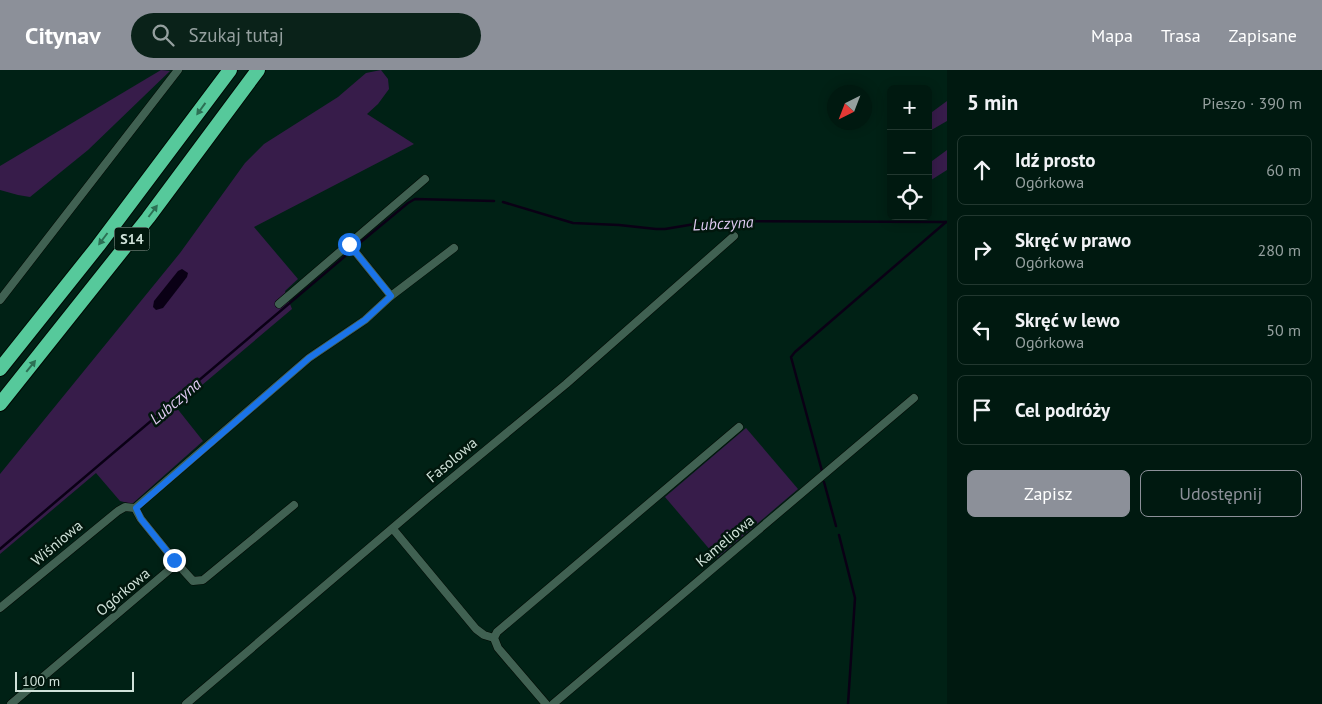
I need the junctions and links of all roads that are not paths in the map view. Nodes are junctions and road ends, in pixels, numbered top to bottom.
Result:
1 (178, 70) edge
2 (230, 70) edge
3 (258, 70) edge
4 (425, 180) dead end
5 (734, 236) dead end
6 (349, 244) junction
7 (454, 248) dead end
8 (391, 296) junction
9 (0, 300) edge
10 (279, 304) dead end
11 (0, 369) edge
12 (914, 398) dead end
13 (0, 404) edge
14 (739, 427) dead end
15 (294, 505) dead end
16 (136, 508) junction
17 (393, 529) junction
18 (174, 560) junction
19 (0, 608) edge
20 (494, 638) junction
21 (11, 704) edge
22 (186, 704) edge
23 (546, 704) edge
24 (553, 704) edge

1 - 9 street
2 -> 11 highway, S14
13 -> 3 highway, S14
4 - 6 street
5 - 17 street, Fasolowa
6 - 8 street
6 - 10 street
7 - 8 street
8 - 16 street
12 - 24 street, Kameliowa
14 - 20 street
15 - 18 street
16 - 18 street
16 - 19 street, Wiśniowa
17 - 20 street
17 - 22 street, Fasolowa
18 - 21 street, Ogórkowa
20 - 23 street

